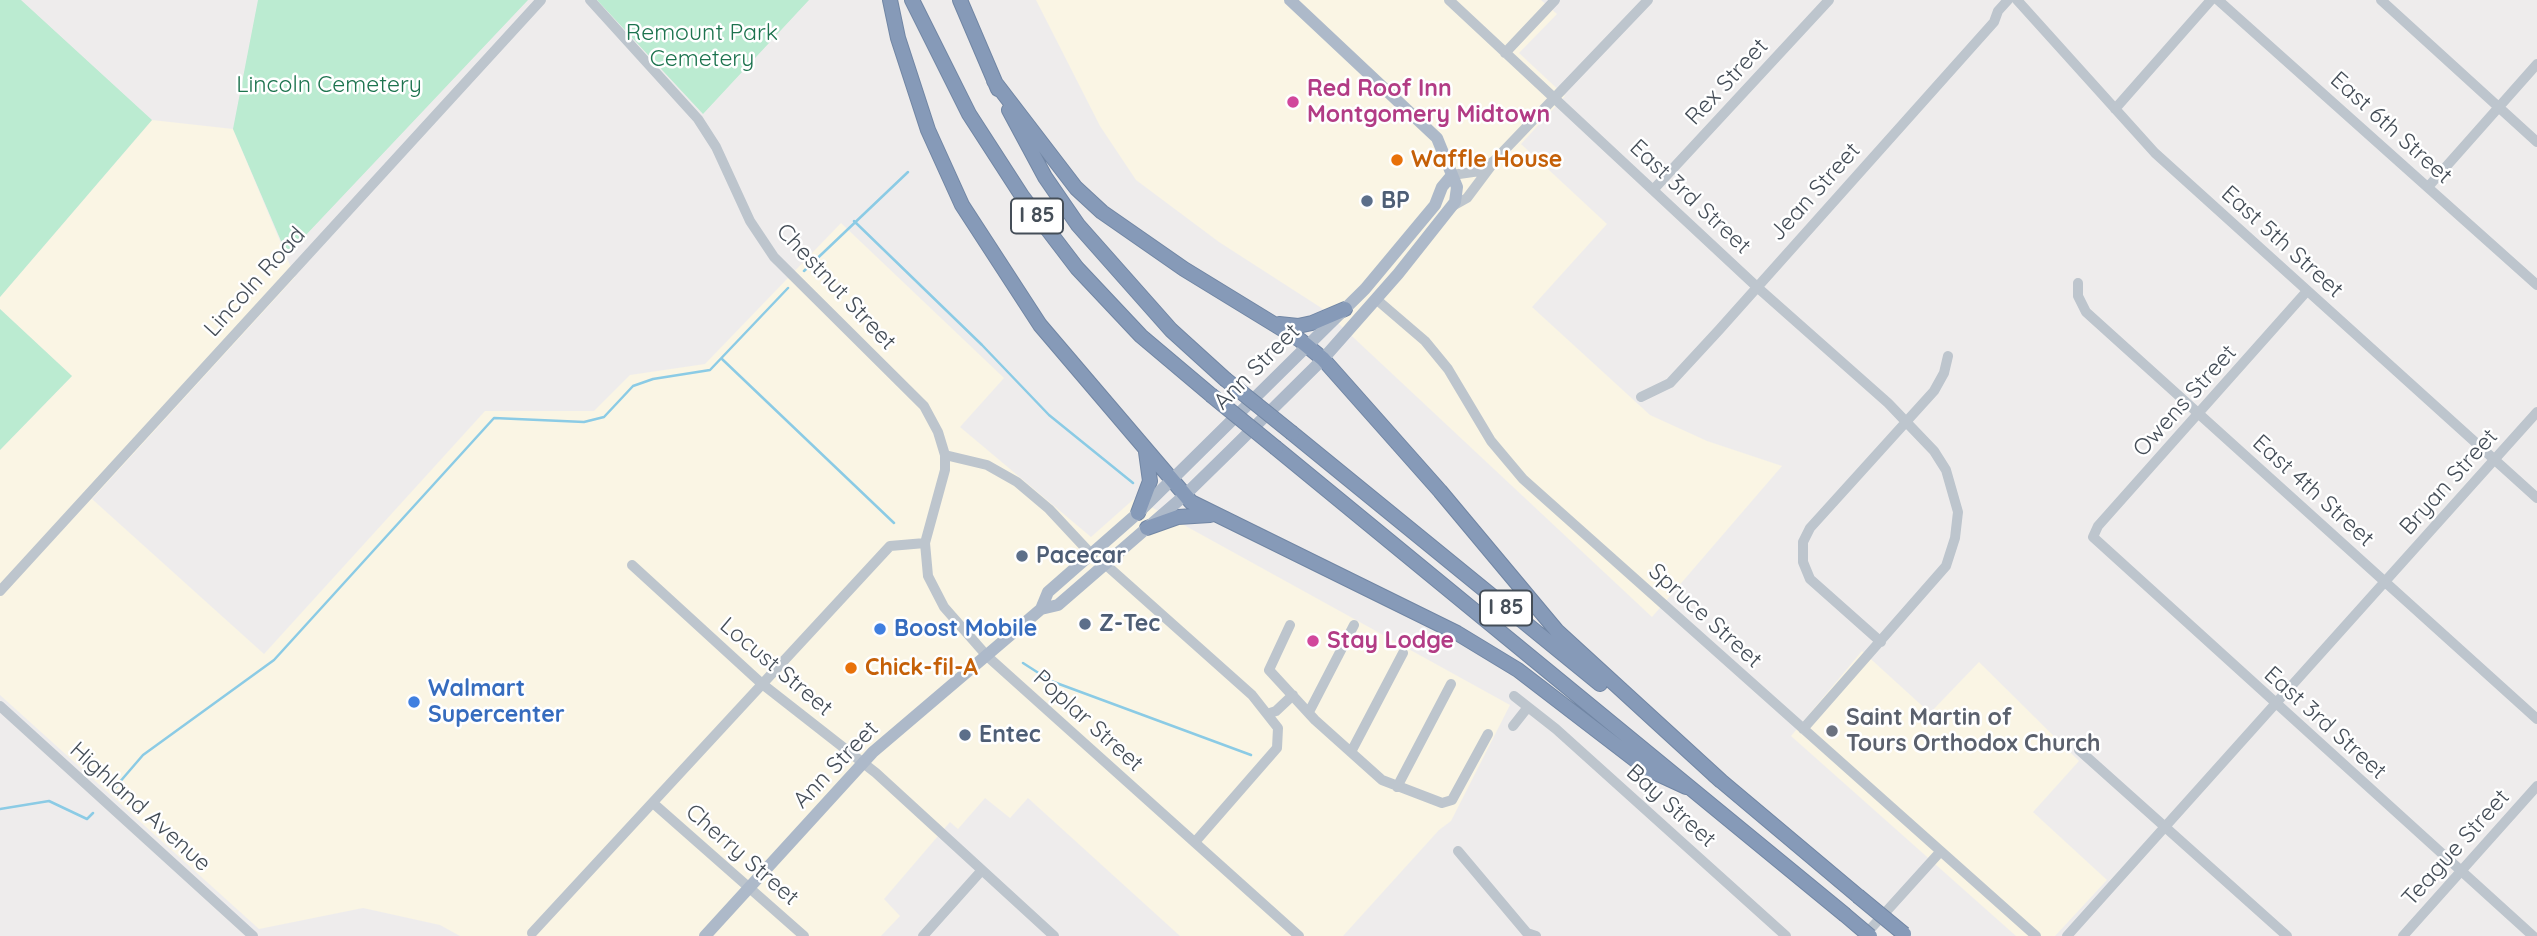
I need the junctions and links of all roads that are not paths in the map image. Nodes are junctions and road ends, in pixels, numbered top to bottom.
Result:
1 (541, 0) edge
2 (590, 0) edge
3 (890, 0) edge
4 (912, 0) edge
5 (960, 0) edge
6 (1290, 0) edge
7 (1449, 0) edge
8 (1555, 0) edge
9 (1648, 0) edge
10 (1829, 0) edge
11 (2008, 0) edge
12 (2017, 0) edge
13 (2211, 0) edge
14 (2218, 0) edge
15 (2381, 0) edge
16 (1504, 53) junction
17 (2537, 64) edge
18 (994, 81) junction
19 (1552, 97) junction
20 (2499, 106) junction
21 (2115, 109) junction
22 (2537, 142) edge
23 (1496, 159) junction
24 (1452, 175) junction
25 (2428, 187) junction
26 (1653, 190) junction
27 (1451, 207) junction
28 (2078, 283) dead end
29 (2537, 285) edge
30 (1757, 286) junction
31 (2307, 291) junction
32 (1376, 299) junction
33 (1345, 309) junction
34 (1271, 322) junction
35 (1308, 346) junction
36 (1948, 356) dead end
37 (1323, 359) junction
38 (1641, 397) dead end
39 (2537, 412) edge
40 (2199, 414) junction
41 (1905, 421) junction
42 (1143, 444) junction
43 (945, 455) junction
44 (2494, 460) junction
45 (1173, 480) junction
46 (1185, 495) junction
47 (2537, 499) edge
48 (1138, 513) junction
49 (1221, 518) junction
50 (1147, 528) junction
51 (2093, 537) joint
52 (925, 543) junction
53 (1091, 554) junction
54 (1105, 564) junction
55 (632, 565) dead end
56 (2384, 582) junction
57 (0, 591) edge
58 (1041, 609) junction
59 (1290, 625) dead end
60 (1354, 625) dead end
61 (1881, 642) junction
62 (1403, 653) dead end
63 (987, 656) junction
64 (761, 683) junction
65 (1451, 684) dead end
66 (1293, 695) junction
67 (1514, 696) dead end
68 (2275, 704) junction
69 (0, 706) edge
70 (1528, 707) junction
71 (1309, 712) junction
72 (1268, 714) junction
73 (2537, 719) edge
74 (1513, 726) dead end
75 (1803, 729) junction
76 (1488, 734) dead end
77 (2079, 750) dead end
78 (1351, 752) junction
79 (863, 762) junction
80 (1721, 781) junction
81 (2537, 786) edge
82 (1396, 787) junction
83 (1686, 788) junction
84 (653, 803) junction
85 (2165, 827) junction
86 (1195, 842) junction
87 (1458, 851) dead end
88 (1940, 852) junction
89 (982, 870) junction
90 (2461, 871) junction
91 (750, 887) junction
92 (534, 935) edge
93 (1528, 935) edge
94 (1906, 935) edge
95 (253, 936) edge
96 (519, 936) edge
97 (705, 936) edge
98 (804, 936) edge
99 (923, 936) edge
100 (1054, 936) edge
101 (1298, 936) edge
102 (1786, 936) edge
103 (1864, 936) edge
104 (1870, 936) edge
105 (2036, 936) edge
106 (2067, 936) edge
107 (2287, 936) edge
108 (2403, 936) edge
109 (2533, 936) edge

1 - 57 street, Lincoln Road
2 - 43 street, Chestnut Street
3 - 42 highway
4 - 83 highway, I 85, bridge
5 - 18 highway, I 85
6 - 24 main road
7 - 16 street, East 3rd Street
8 - 16 street
9 - 19 street, Ann Street
10 - 26 street, Rex Street
11 - 30 street, Jean Street
12 - 21 street, East 5th Street
13 - 21 street
14 - 25 street, East 6th Street
15 - 20 street
16 - 19 street, East 3rd Street
17 - 20 street
18 - 34 highway
18 - 80 highway, I 85, bridge
19 - 23 street, Ann Street
19 - 26 street, East 3rd Street
20 - 22 street
20 - 25 street
21 - 31 street, East 5th Street
23 - 24 street, Ann Street
23 - 27 street, Ann Street
24 - 27 main road
24 - 33 main road, Ann Street
25 - 29 street, East 6th Street
26 - 30 street, East 3rd Street
27 - 32 main road, Ann Street
28 - 40 street, East 4th Street
30 - 38 street, Jean Street
30 - 41 street, East 3rd Street
31 - 40 street, Owens Street
31 - 44 street, East 5th Street
32 - 37 main road, Ann Street
32 - 75 street, Spruce Street
33 - 34 highway
33 - 35 main road, Ann Street
34 - 35 highway
35 - 37 highway
35 - 45 main road, Ann Street
36 - 41 street
37 - 46 main road, Ann Street
37 - 80 highway
39 - 44 street, Bryan Street
40 - 51 street, Owens Street
40 - 56 street, East 4th Street
41 - 61 street, East 3rd Street
41 - 61 street
42 - 45 highway
42 - 48 highway
43 - 52 street, Poplar Street
43 - 53 street
44 - 47 street, East 5th Street
44 - 56 street, Bryan Street
45 - 46 highway
45 - 48 main road, Ann Street
46 - 49 highway
46 - 50 main road, Ann Street
48 - 53 main road, Ann Street
49 - 50 highway
49 - 83 highway
50 - 54 main road, Ann Street
51 - 68 street, East 3rd Street
52 - 63 street, Poplar Street
52 - 64 street
53 - 58 main road, Ann Street
54 - 58 main road, Ann Street
54 - 72 street
55 - 64 street, Locust Street
56 - 68 street, Bryan Street
56 - 73 street, East 4th Street
58 - 63 main road, Ann Street
59 - 66 street
60 - 71 street
61 - 75 street, East 3rd Street
62 - 78 street
63 - 79 main road, Ann Street
63 - 86 street, Poplar Street
64 - 79 street, Locust Street
64 - 84 street
65 - 82 street
66 - 71 street
66 - 72 street
67 - 70 street, Bay Street
68 - 85 street, Bryan Street
68 - 90 street, East 3rd Street
69 - 95 street, Highland Avenue
70 - 74 street
70 - 102 street, Bay Street
71 - 78 street
72 - 86 street
75 - 88 street, Spruce Street
76 - 82 street
77 - 85 street
78 - 82 street
79 - 89 street, Locust Street
79 - 91 main road, Ann Street
80 - 94 highway, I 85, bridge
81 - 90 street, Teague Street
83 - 104 highway, I 85, bridge
84 - 91 street, Cherry Street
84 - 92 street
85 - 106 street, Bryan Street
85 - 107 street
86 - 101 street, Poplar Street
87 - 93 street
88 - 103 street
88 - 105 street, Spruce Street
89 - 99 street
89 - 100 street, Locust Street
90 - 108 street, Teague Street
90 - 109 street, East 3rd Street
91 - 97 main road, Ann Street
91 - 98 street, Cherry Street
92 - 96 street

